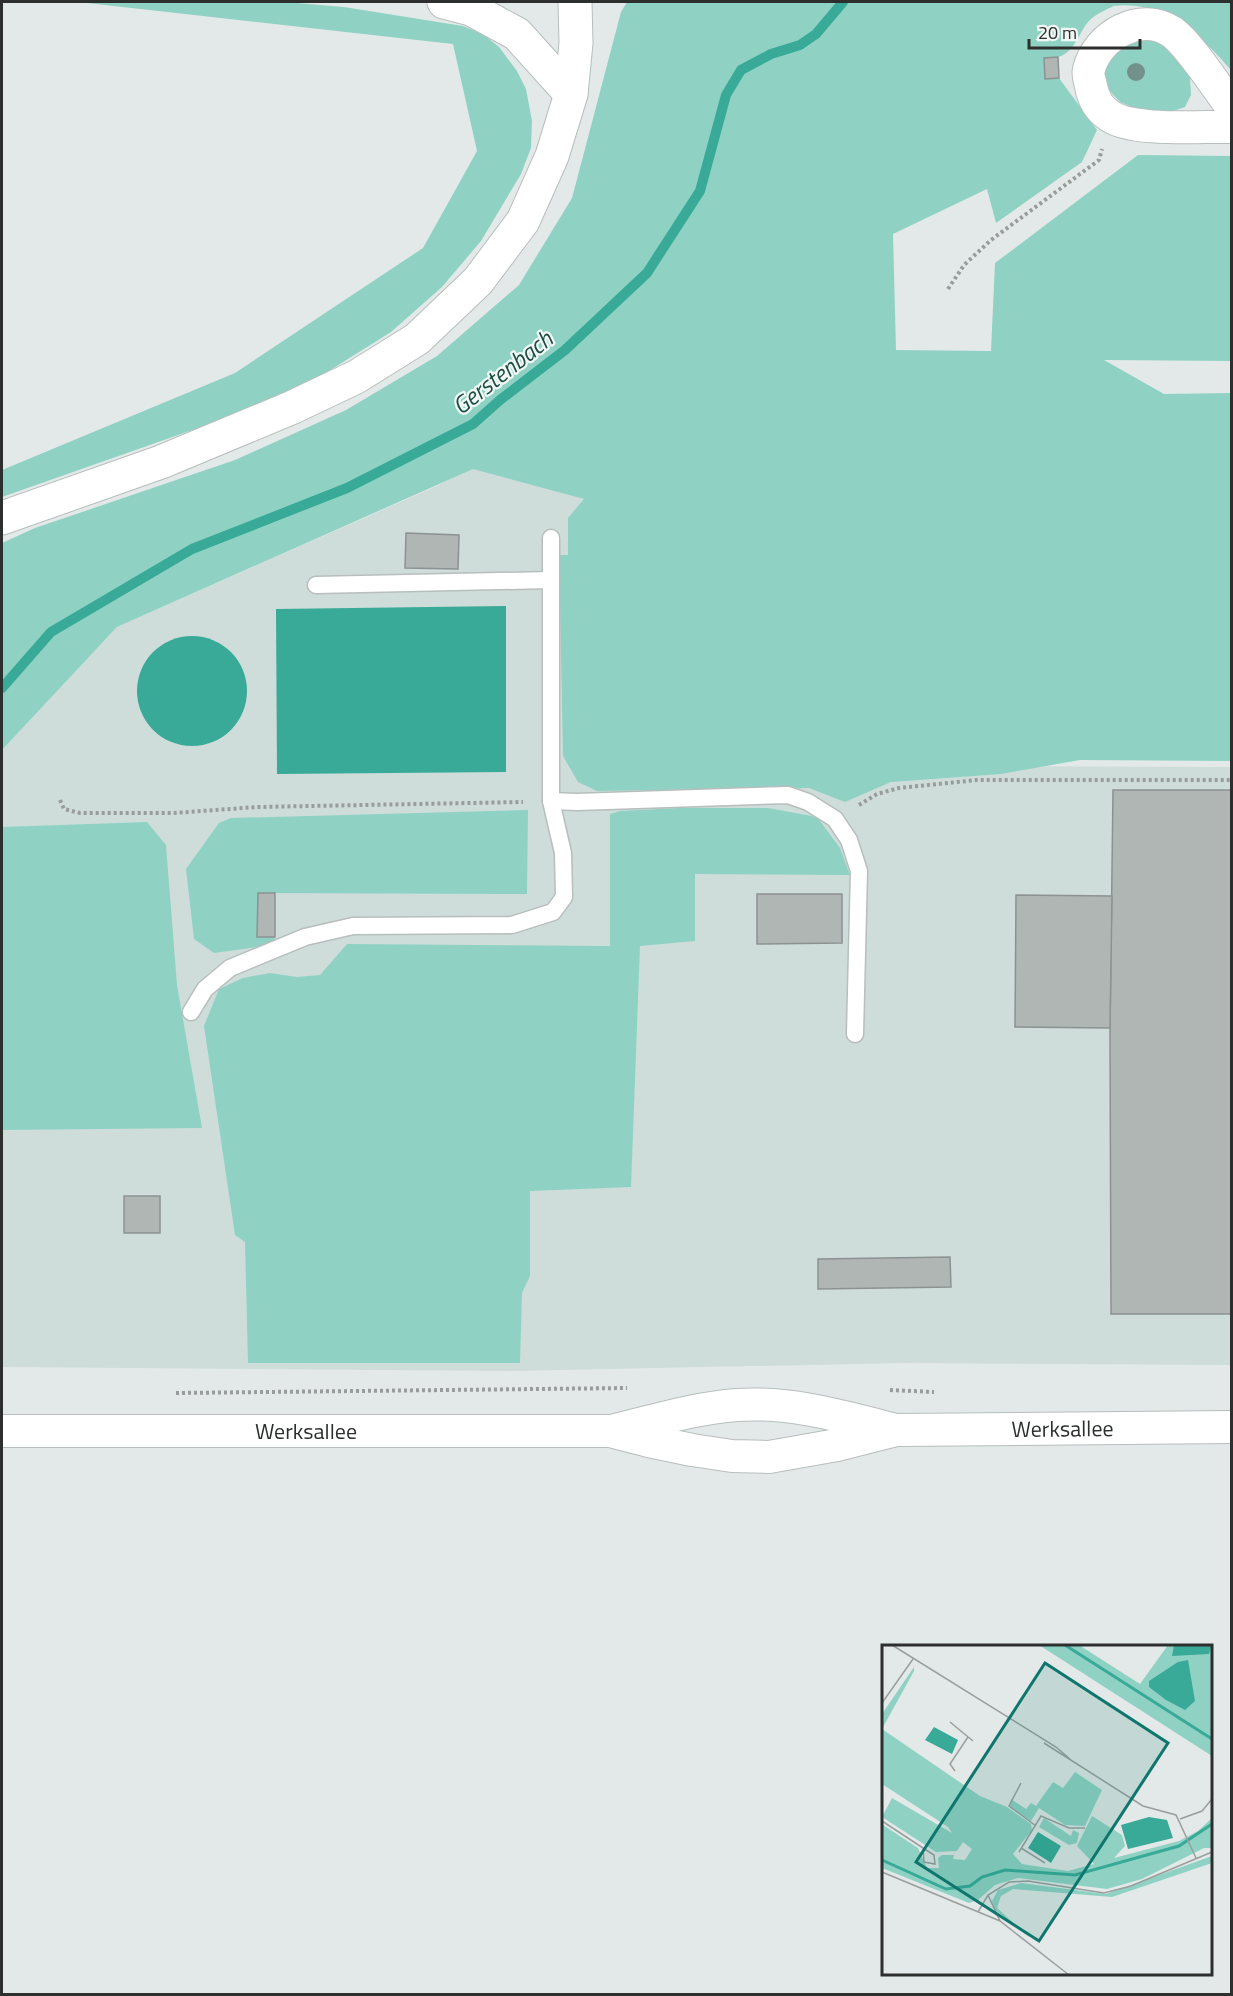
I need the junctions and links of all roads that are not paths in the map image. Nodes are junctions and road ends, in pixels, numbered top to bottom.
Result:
1 (444, 2) edge
2 (575, 2) edge
3 (571, 94) junction
4 (1232, 107) edge
5 (1232, 127) edge
6 (2, 518) edge
7 (551, 538) dead end
8 (551, 580) junction
9 (316, 585) dead end
10 (551, 801) junction
11 (191, 1012) dead end
12 (855, 1034) dead end
13 (1232, 1427) edge
14 (896, 1430) junction
15 (2, 1431) edge
16 (611, 1431) junction

1 - 3 street
2 - 3 street
3 - 6 street
4 - 5 street
7 - 8 lane
8 - 9 lane
8 - 10 lane
10 - 11 lane
10 - 12 lane
13 - 14 street, Werksallee
14 - 16 street, Werksallee
14 - 16 street, Werksallee
15 - 16 street, Werksallee

